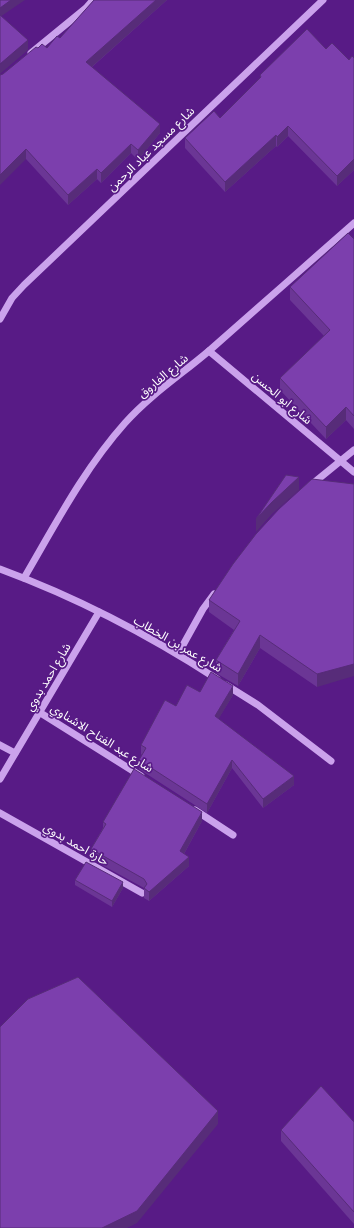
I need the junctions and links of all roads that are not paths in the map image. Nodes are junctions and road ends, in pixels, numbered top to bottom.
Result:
1 (93, 0) edge
2 (323, 0) edge
3 (23, 61) edge
4 (353, 226) edge
5 (0, 319) edge
6 (209, 351) junction
7 (354, 450) edge
8 (341, 461) junction
9 (354, 472) edge
10 (307, 489) edge
11 (0, 569) edge
12 (24, 578) junction
13 (219, 586) edge
14 (99, 612) junction
15 (178, 654) junction
16 (39, 712) junction
17 (0, 745) edge
18 (15, 753) junction
19 (331, 761) dead end
20 (0, 779) edge
21 (146, 779) edge
22 (186, 805) edge
23 (0, 813) edge
24 (233, 835) dead end
25 (142, 893) dead end

1 - 3 street
2 - 5 street, شارع مسجد عباد الرحمن
4 - 6 street, شارع الفاروق
6 - 8 street, شارع ابو الحسن
6 - 12 street, شارع الفاروق
7 - 8 street
8 - 9 street, شارع ابو الحسن
8 - 10 street
11 - 12 street, شارع عمر بن الخطاب
12 - 14 street, شارع عمر بن الخطاب
13 - 15 street
14 - 15 street, شارع عمر بن الخطاب
14 - 16 street, شارع احمد بدوي
15 - 19 street, شارع عمر بن الخطاب
16 - 18 street, شارع احمد بدوي
16 - 21 street, شارع عبد الفتاح الاشناوي
17 - 18 street
18 - 20 street
22 - 24 street
23 - 25 street, حارة احمد بدوي

